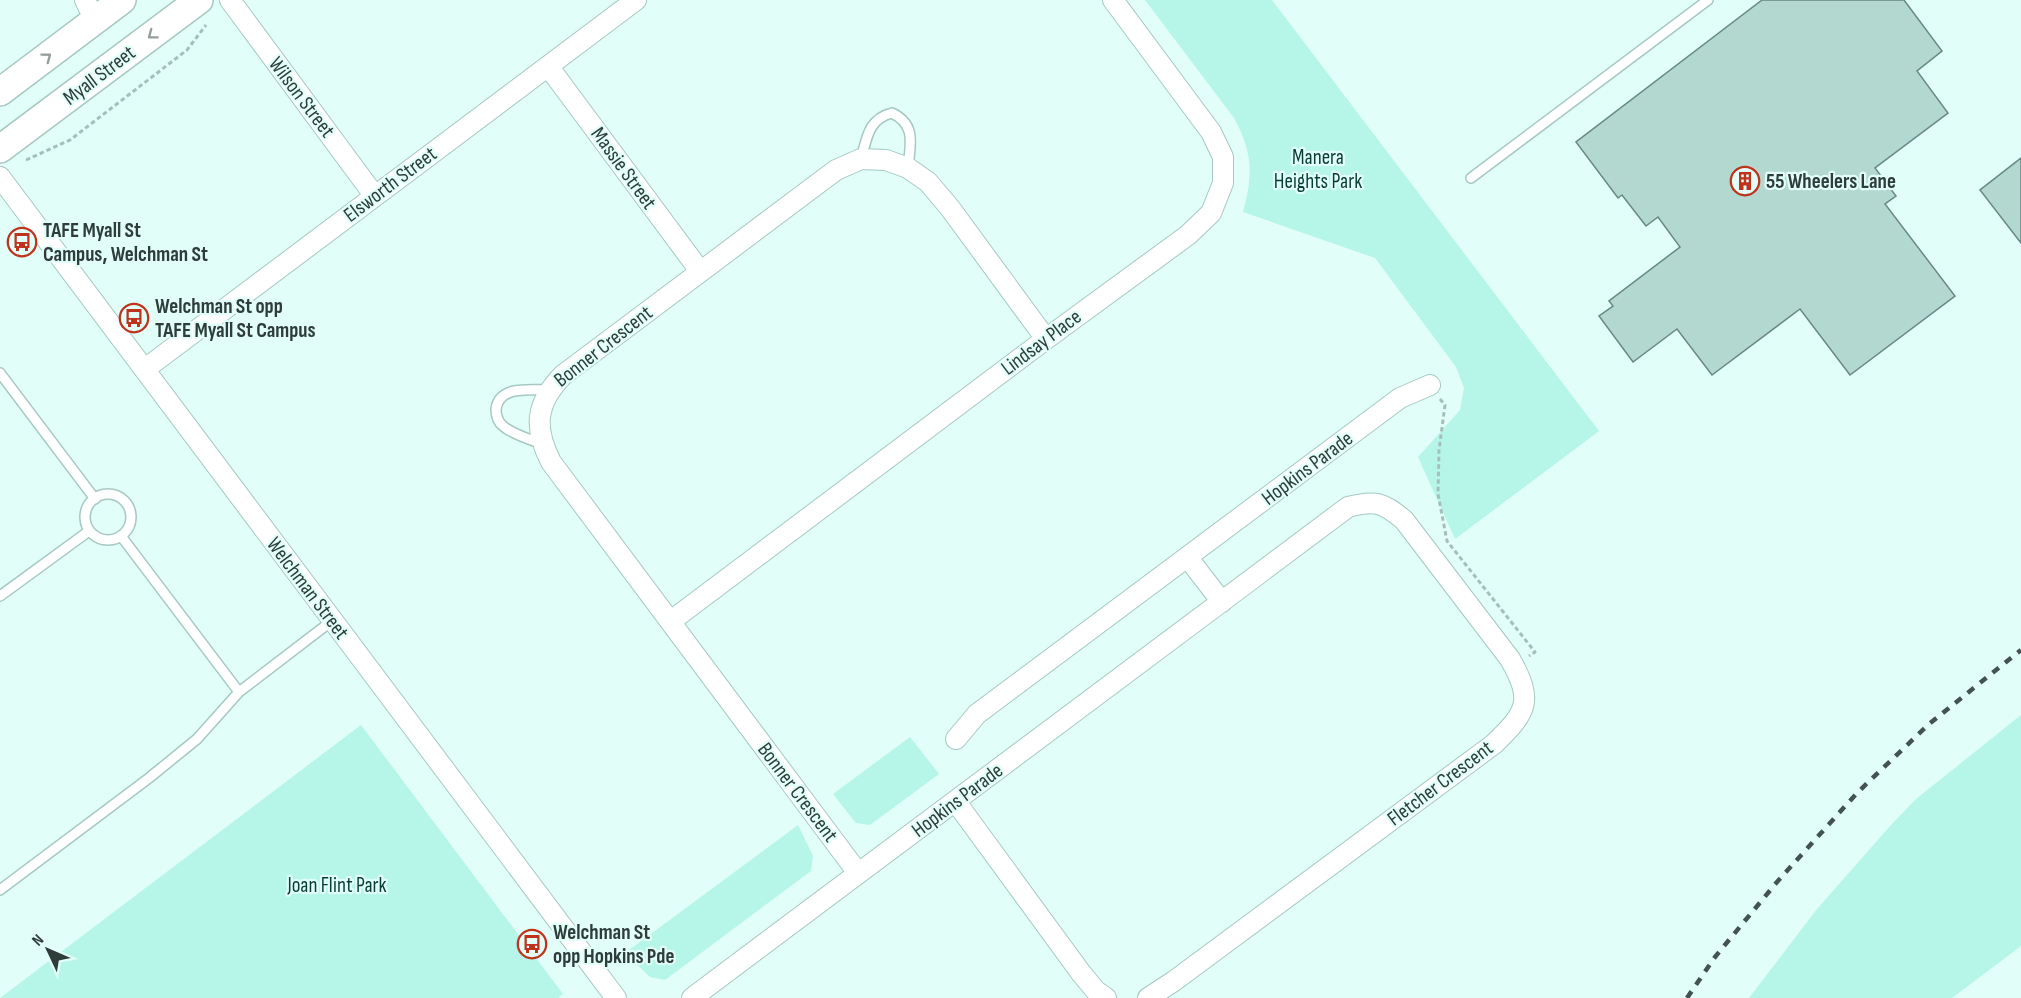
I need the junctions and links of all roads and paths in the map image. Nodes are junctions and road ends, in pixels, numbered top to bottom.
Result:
1 (122, 0) edge
2 (199, 0) edge
3 (636, 0) edge
4 (1113, 0) edge
5 (1708, 0) edge
6 (231, 2) edge
7 (90, 10) edge
8 (548, 66) junction
9 (0, 92) edge
10 (0, 149) edge
11 (861, 159) junction
12 (908, 168) junction
13 (0, 178) edge
14 (1471, 178) dead end
15 (374, 195) junction
16 (700, 271) junction
17 (1046, 339) junction
18 (145, 369) junction
19 (0, 374) edge
20 (1430, 385) joint
21 (548, 390) junction
22 (542, 444) junction
23 (95, 498) junction
24 (1388, 506) joint
25 (89, 531) junction
26 (121, 536) junction
27 (1188, 558) junction
28 (0, 596) edge
29 (1222, 603) junction
30 (333, 620) junction
31 (671, 621) junction
32 (1514, 666) junction
33 (239, 692) junction
34 (956, 739) dead end
35 (956, 802) junction
36 (858, 873) junction
37 (0, 890) edge
38 (616, 998) edge
39 (692, 998) edge
40 (1106, 998) edge
41 (1148, 998) edge

1 - 7 street
2 -> 10 street, Myall Street
3 - 8 street, Elsworth Street
4 - 17 street, Lindsay Place
5 - 14 lane
6 - 13 path
6 - 15 street, Wilson Street
9 -> 7 street
8 - 15 street, Elsworth Street
8 - 16 street, Massie Street
11 - 12 street
11 - 12 lane
11 - 16 street, Bonner Crescent
12 - 17 street
13 - 18 street, Welchman Street
15 - 18 street, Elsworth Street
16 - 21 street, Bonner Crescent
17 - 31 street, Lindsay Place
18 - 30 street, Welchman Street
19 - 23 lane
20 - 27 street, Hopkins Parade
20 - 32 path
21 - 22 street, Bonner Crescent
21 - 22 lane
22 - 31 street, Bonner Crescent
23 - 25 lane
23 - 26 lane
24 - 29 street, Hopkins Parade
24 - 32 street, Fletcher Crescent
25 - 26 lane
25 - 28 lane
26 - 33 lane
27 - 29 street
27 - 34 street, Hopkins Parade
29 - 35 street, Hopkins Parade
30 - 33 lane
30 - 38 street, Welchman Street
31 - 36 street, Bonner Crescent
32 - 41 street, Fletcher Crescent
33 - 37 lane
35 - 36 street, Hopkins Parade
35 - 40 street
36 - 39 street, Hopkins Parade

